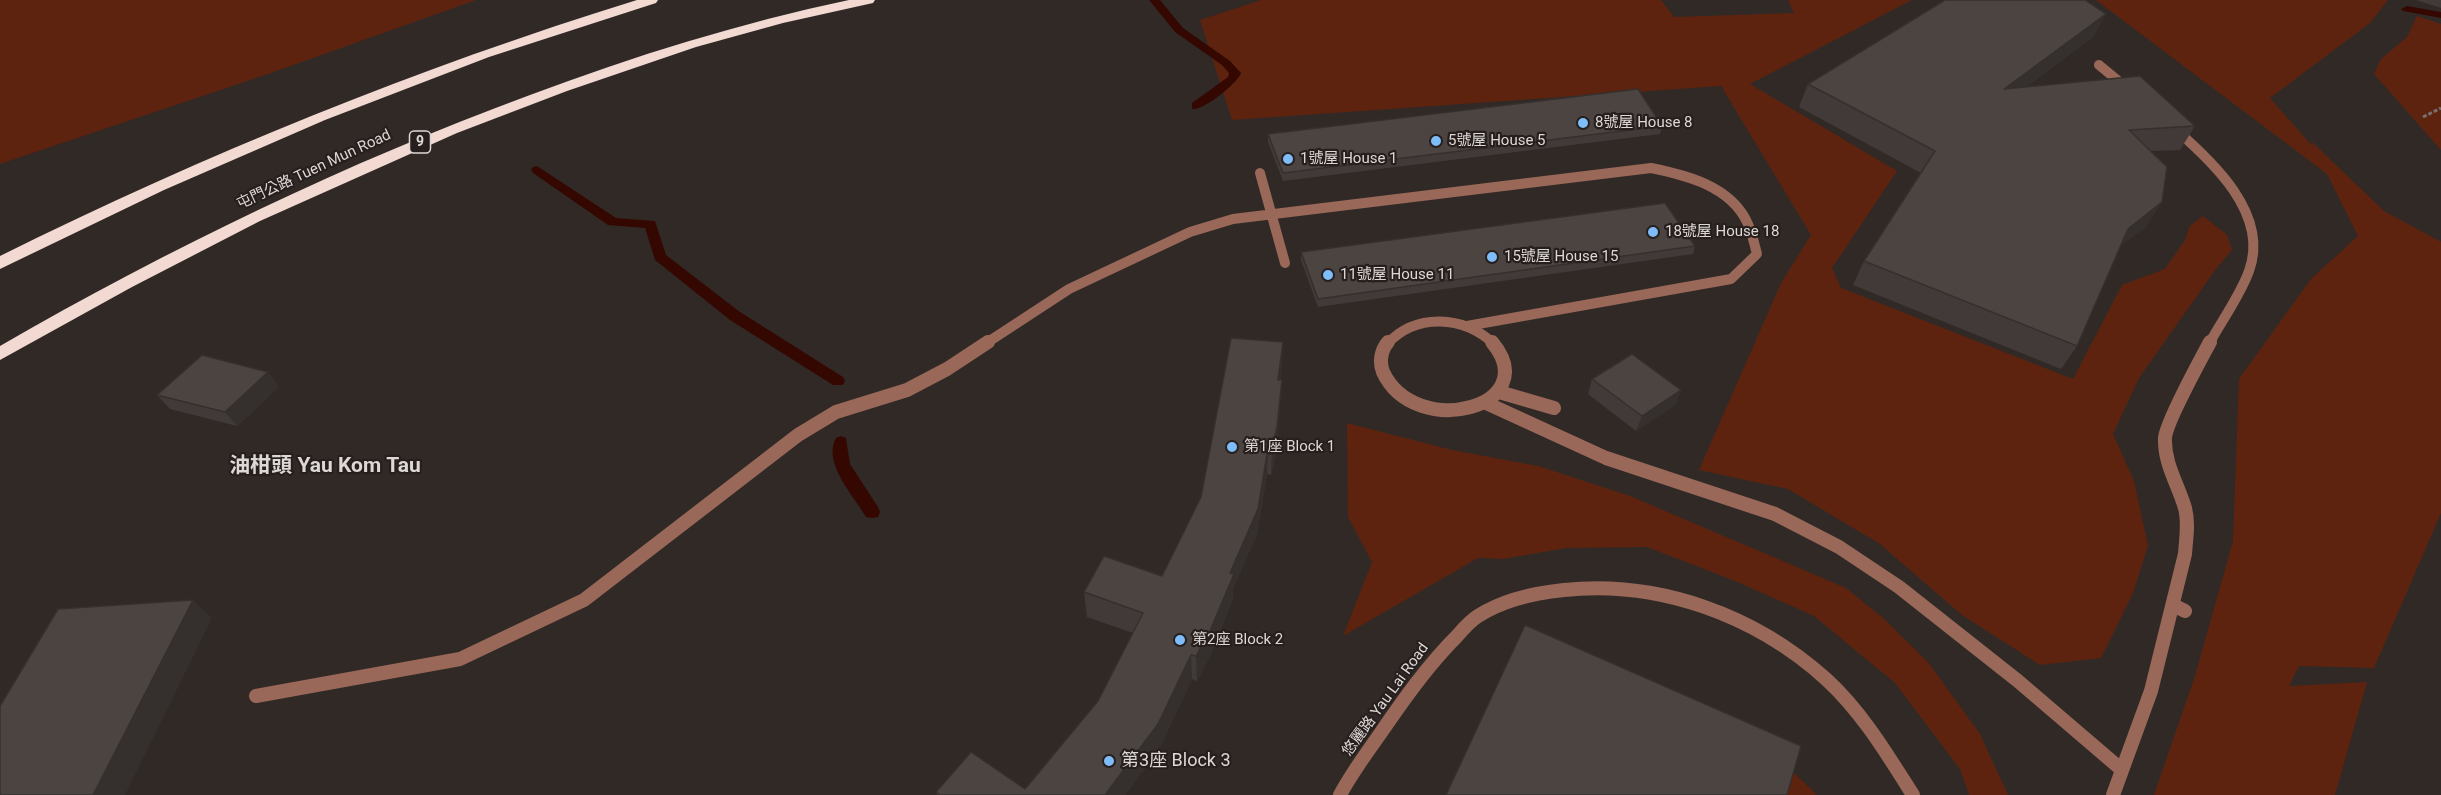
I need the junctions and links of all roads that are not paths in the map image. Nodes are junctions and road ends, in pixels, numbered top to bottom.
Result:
1 (651, 0) edge
2 (868, 0) edge
3 (2099, 65) dead end
4 (2132, 92) edge
5 (2165, 120) edge
6 (1260, 172) dead end
7 (1272, 213) junction
8 (0, 263) edge
9 (1285, 263) dead end
10 (1467, 326) junction
11 (0, 354) edge
12 (1499, 392) junction
13 (1486, 403) junction
14 (1554, 408) dead end
15 (256, 696) dead end
16 (2122, 770) junction
17 (1340, 795) edge
18 (1913, 795) edge
19 (2113, 795) edge

1 - 8 highway
2 - 11 highway, 屯門公路 Tuen Mun Road / 9
3 - 4 street
5 - 16 street
6 - 7 street
7 - 9 street
7 - 10 street
7 - 15 street
10 - 12 street
10 - 13 street
12 - 13 street
12 - 14 street
13 - 16 street
16 - 19 street
17 - 18 street, 悠麗路 Yau Lai Road

